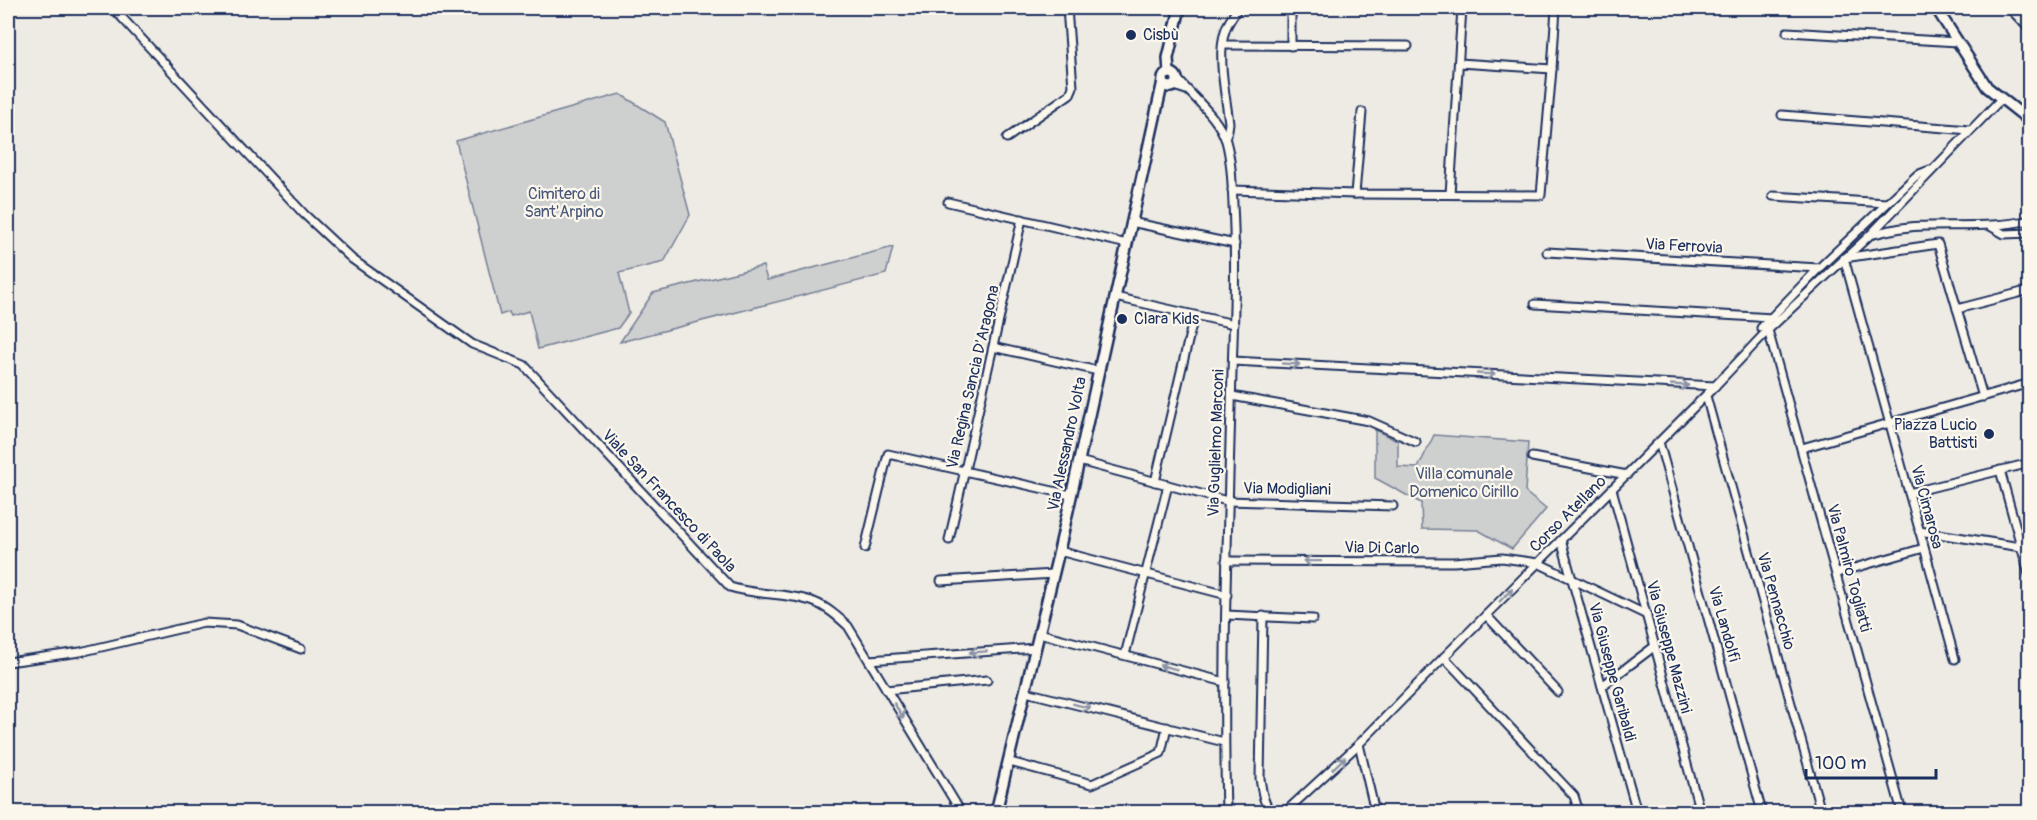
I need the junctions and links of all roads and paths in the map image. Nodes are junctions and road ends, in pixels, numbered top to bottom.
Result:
1 (113, 8) edge
2 (1066, 8) edge
3 (1180, 8) edge
4 (1238, 8) edge
5 (1291, 8) edge
6 (1462, 8) edge
7 (1556, 8) edge
8 (1936, 8) edge
9 (1012, 10) dead end
10 (1787, 32) dead end
11 (1958, 42) junction
12 (1223, 45) junction
13 (1291, 46) junction
14 (1408, 46) dead end
15 (1459, 63) junction
16 (1552, 69) junction
17 (1170, 79) junction
18 (2001, 99) junction
19 (1362, 112) dead end
20 (1782, 115) dead end
21 (2030, 121) edge
22 (1970, 130) junction
23 (1007, 138) dead end
24 (1225, 138) junction
25 (1931, 170) junction
26 (1232, 190) junction
27 (1355, 194) junction
28 (1450, 194) junction
29 (1773, 196) dead end
30 (948, 202) dead end
31 (1887, 203) junction
32 (1022, 219) junction
33 (2030, 220) edge
34 (1131, 222) junction
35 (1990, 225) junction
36 (2030, 233) edge
37 (1870, 235) junction
38 (1127, 244) junction
39 (1235, 244) junction
40 (1547, 252) dead end
41 (1844, 258) junction
42 (1819, 268) junction
43 (2030, 290) edge
44 (1115, 297) junction
45 (1535, 304) dead end
46 (1957, 309) junction
47 (1194, 316) junction
48 (1773, 318) junction
49 (1234, 324) junction
50 (1768, 330) junction
51 (993, 347) junction
52 (1233, 361) junction
53 (1098, 371) junction
54 (2030, 383) edge
55 (1715, 386) junction
56 (1232, 396) junction
57 (1706, 396) junction
58 (1983, 397) junction
59 (1890, 423) junction
60 (1416, 442) dead end
61 (1659, 442) junction
62 (1802, 448) junction
63 (1532, 457) dead end
64 (1078, 461) junction
65 (2030, 463) edge
66 (2000, 470) junction
67 (965, 472) junction
68 (1627, 475) junction
69 (1155, 482) junction
70 (1168, 485) junction
71 (1612, 489) junction
72 (1909, 493) junction
73 (1071, 495) junction
74 (1227, 501) junction
75 (1393, 506) dead end
76 (1920, 531) junction
77 (950, 540) dead end
78 (1561, 540) junction
79 (2021, 547) junction
80 (865, 548) dead end
81 (1924, 549) junction
82 (1059, 551) junction
83 (1226, 561) junction
84 (1538, 563) junction
85 (1145, 573) junction
86 (1837, 573) junction
87 (1054, 574) junction
88 (2030, 578) edge
89 (1573, 580) junction
90 (941, 581) dead end
91 (1227, 595) junction
92 (1226, 615) junction
93 (1486, 615) junction
94 (1647, 615) junction
95 (1263, 616) junction
96 (1313, 619) dead end
97 (1039, 633) junction
98 (1655, 646) junction
99 (1036, 648) junction
100 (300, 649) dead end
101 (1125, 655) junction
102 (1444, 657) junction
103 (1955, 659) dead end
104 (869, 660) junction
105 (8, 662) edge
106 (987, 680) dead end
107 (1225, 681) junction
108 (1602, 686) junction
109 (886, 690) junction
110 (1026, 692) junction
111 (1558, 692) dead end
112 (1167, 728) junction
113 (1224, 742) junction
114 (1359, 744) junction
115 (1010, 762) junction
116 (1296, 803) junction
117 (961, 813) edge
118 (996, 813) edge
119 (1226, 813) edge
120 (1271, 813) edge
121 (1285, 813) edge
122 (1297, 813) edge
123 (1375, 813) edge
124 (1579, 813) edge
125 (1637, 813) edge
126 (1700, 813) edge
127 (1762, 813) edge
128 (1821, 813) edge
129 (1902, 813) edge

1 - 104 street, Viale San Francesco di Paola
2 - 9 street
2 - 23 street
3 - 17 street, Via Alessandro Volta
4 - 12 street
5 - 13 street
6 - 15 street
7 - 16 street
8 - 11 street
10 - 11 street
11 - 18 street
12 - 13 street
12 - 24 street
13 - 14 street
15 - 16 street
15 - 28 street
16 - 28 street
17 - 24 street, Via Guglielmo Marconi
17 - 34 street, Via Alessandro Volta
18 - 21 street
18 - 22 street
19 - 27 street
20 - 22 street
22 - 25 street
24 - 26 street, Via Guglielmo Marconi
25 - 31 street
25 - 37 street, Corso Atellano
26 - 27 street
26 - 39 street, Via Guglielmo Marconi
27 - 28 street
29 - 31 street
30 - 32 street
31 - 42 street
32 - 38 street
32 - 51 street, Via Regina Sancia D'Aragona
33 - 35 street
34 - 38 street, Via Alessandro Volta
34 - 39 street
35 - 36 street
35 - 37 street
37 - 41 street, Corso Atellano
38 - 44 street, Via Alessandro Volta
39 - 49 street, Via Guglielmo Marconi
40 - 42 street, Via Ferrovia
41 - 46 street
41 - 50 street, Corso Atellano
41 - 59 street, Via Cimarosa
42 - 48 street
43 - 46 street
44 - 47 street
44 - 53 street, Via Alessandro Volta
45 - 48 street
46 - 58 street
47 - 49 street
47 - 69 street
48 - 50 street
49 - 52 street, Via Guglielmo Marconi
50 - 55 street, Corso Atellano
50 - 62 street, Via Palmiro Togliatti
51 - 53 street
51 - 67 street, Via Regina Sancia D'Aragona
52 -> 55 street
52 - 56 street, Via Guglielmo Marconi
53 - 64 street, Via Alessandro Volta
54 - 58 street
55 - 57 street, Corso Atellano
56 - 60 street
56 - 74 street, Via Guglielmo Marconi
57 - 61 street, Corso Atellano
57 - 128 street, Via Pennacchio
58 - 59 street
59 - 62 street
59 - 72 street, Via Cimarosa
61 - 68 street, Corso Atellano
61 - 127 street, Via Landolfi
62 - 86 street, Via Palmiro Togliatti
63 - 68 street
64 - 69 street, Via Modigliani
64 - 73 street, Via Alessandro Volta
65 - 66 street
66 - 72 street
66 - 79 street
67 - 73 street
67 - 77 street, Via Regina Sancia D'Aragona
67 - 80 street
68 - 71 street, Corso Atellano
69 - 70 street, Via Modigliani
70 - 74 street, Via Modigliani
70 - 85 street
71 - 78 street, Corso Atellano
71 - 94 street, Via Giuseppe Mazzini
72 - 76 street, Via Cimarosa
73 - 82 street, Via Alessandro Volta
74 - 75 street, Via Modigliani
74 - 83 street, Via Guglielmo Marconi
76 - 79 street
76 - 81 street, Via Cimarosa
78 - 84 street, Corso Atellano
78 - 89 street, Via Giuseppe Garibaldi
79 - 88 street
81 - 86 street
81 - 103 street, Via Cimarosa
82 - 85 street
82 - 87 street, Via Alessandro Volta
84 -> 83 street, Via Di Carlo
83 - 91 street, Via Guglielmo Marconi
84 - 89 street, Via Di Carlo
93 -> 84 street, Corso Atellano
85 - 91 street
85 - 101 street
86 - 129 street, Via Palmiro Togliatti
87 - 90 street
87 - 97 street, Via Alessandro Volta
89 - 94 street, Via Di Carlo
89 - 108 street, Via Giuseppe Garibaldi
91 - 92 street, Via Guglielmo Marconi
92 - 95 street
92 - 107 street, Via Guglielmo Marconi
93 - 102 street, Corso Atellano
93 - 111 street
94 - 98 street, Via Giuseppe Mazzini
95 - 96 street
95 - 120 street
97 - 99 street, Via Alessandro Volta
97 - 101 street
98 - 108 street
98 - 126 street, Via Giuseppe Mazzini
99 -> 104 street
99 - 110 street, Via Alessandro Volta
100 - 105 street
107 -> 101 street
102 - 114 street, Corso Atellano
102 - 124 street
104 - 109 street, Viale San Francesco di Paola
106 - 109 street
107 - 113 street, Via Guglielmo Marconi
108 - 125 street, Via Giuseppe Garibaldi
109 -> 117 street, Viale San Francesco di Paola
110 -> 112 street
110 - 115 street, Via Alessandro Volta
112 - 113 street
112 - 115 street
113 - 119 street, Via Guglielmo Marconi
116 -> 114 street, Corso Atellano
114 - 123 street
115 - 118 street, Via Alessandro Volta
116 - 121 street, Corso Atellano
116 - 122 street

